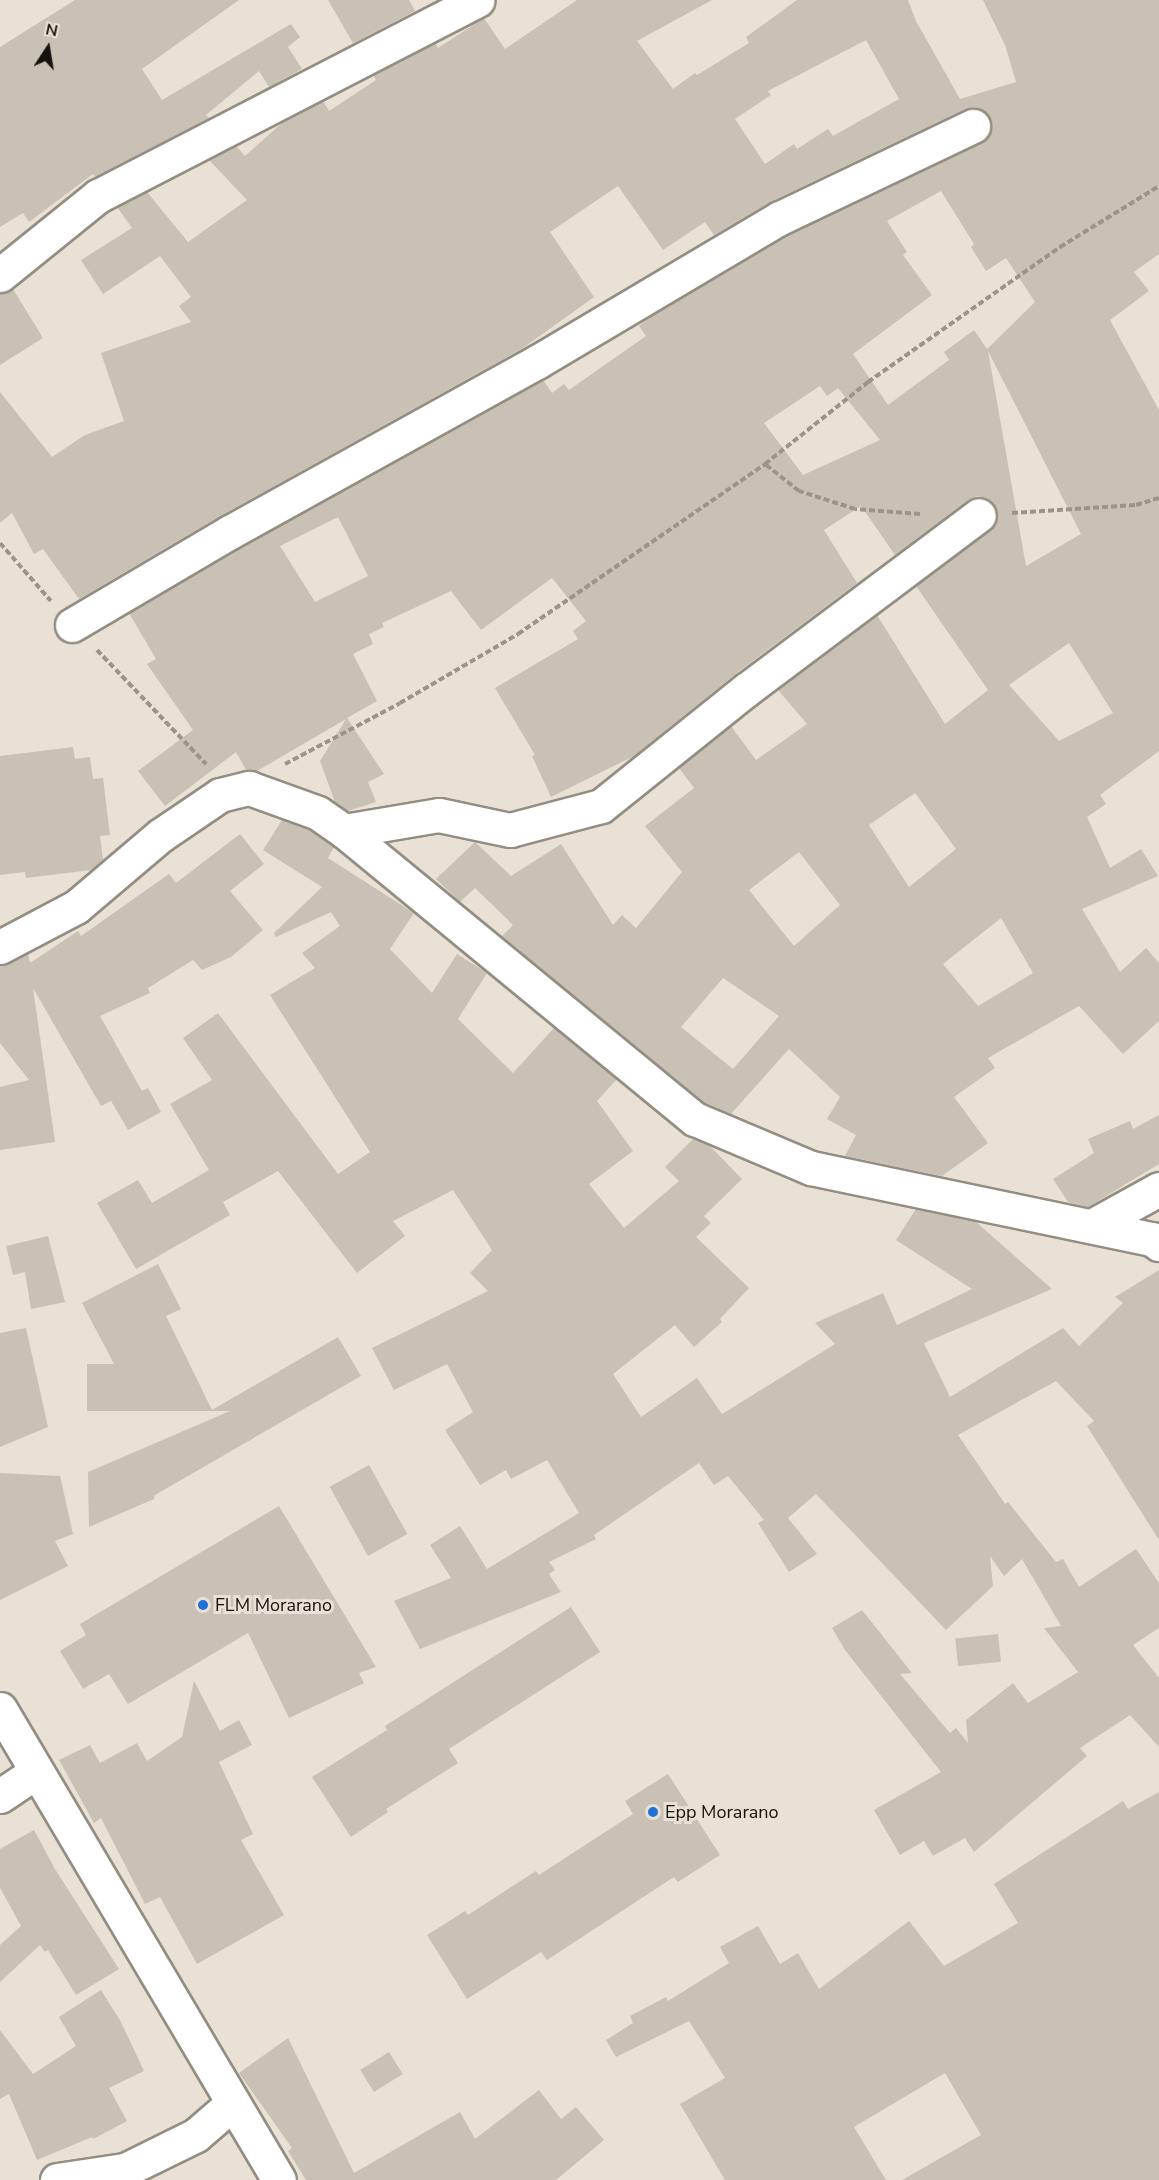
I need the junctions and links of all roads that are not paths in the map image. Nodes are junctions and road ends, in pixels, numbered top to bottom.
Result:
1 (477, 0) edge
2 (972, 126) dead end
3 (0, 275) edge
4 (979, 516) road end
5 (72, 625) road end
6 (344, 831) junction
7 (0, 947) edge
8 (1159, 1189) edge
9 (1092, 1226) junction
10 (1159, 1244) edge
11 (0, 1708) edge
12 (36, 1772) junction
13 (0, 1796) edge
14 (233, 2103) junction
15 (57, 2180) edge
16 (279, 2180) edge

1 - 3 street
2 - 5 street
4 - 6 street
6 - 7 street
6 - 9 street
8 - 9 street
9 - 10 street
11 - 12 street
12 - 13 street
12 - 14 street
14 - 15 street
14 - 16 street

